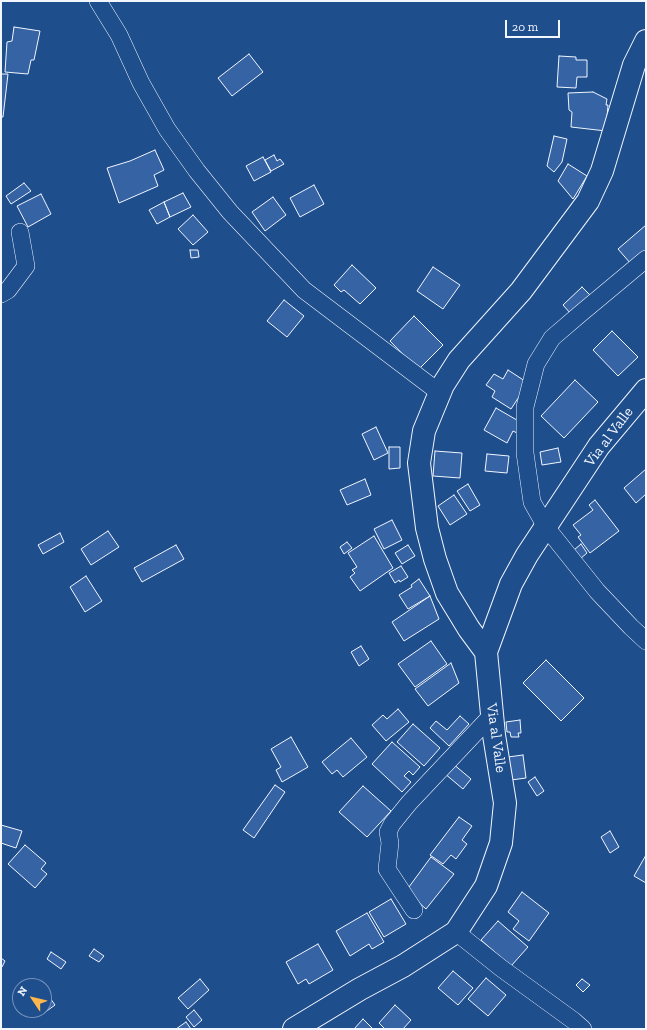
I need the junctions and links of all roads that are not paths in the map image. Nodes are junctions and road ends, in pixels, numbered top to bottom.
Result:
1 (98, 1) edge
2 (646, 41) edge
3 (20, 232) dead end
4 (646, 259) edge
5 (1, 294) edge
6 (646, 390) edge
7 (440, 393) junction
8 (546, 527) junction
9 (646, 641) edge
10 (486, 652) junction
11 (492, 715) junction
12 (414, 910) dead end
13 (456, 932) junction
14 (294, 1029) edge
15 (583, 1029) edge

1 - 7 street
2 - 7 main road
3 - 5 street
4 - 8 street
6 - 8 main road, Via al Valle
7 - 10 main road
8 - 9 street
8 - 10 main road, Via al Valle
10 - 11 main road, Via al Valle
11 - 12 street
11 - 13 main road, Via al Valle
13 - 14 main road, Via al Valle
13 - 15 street

